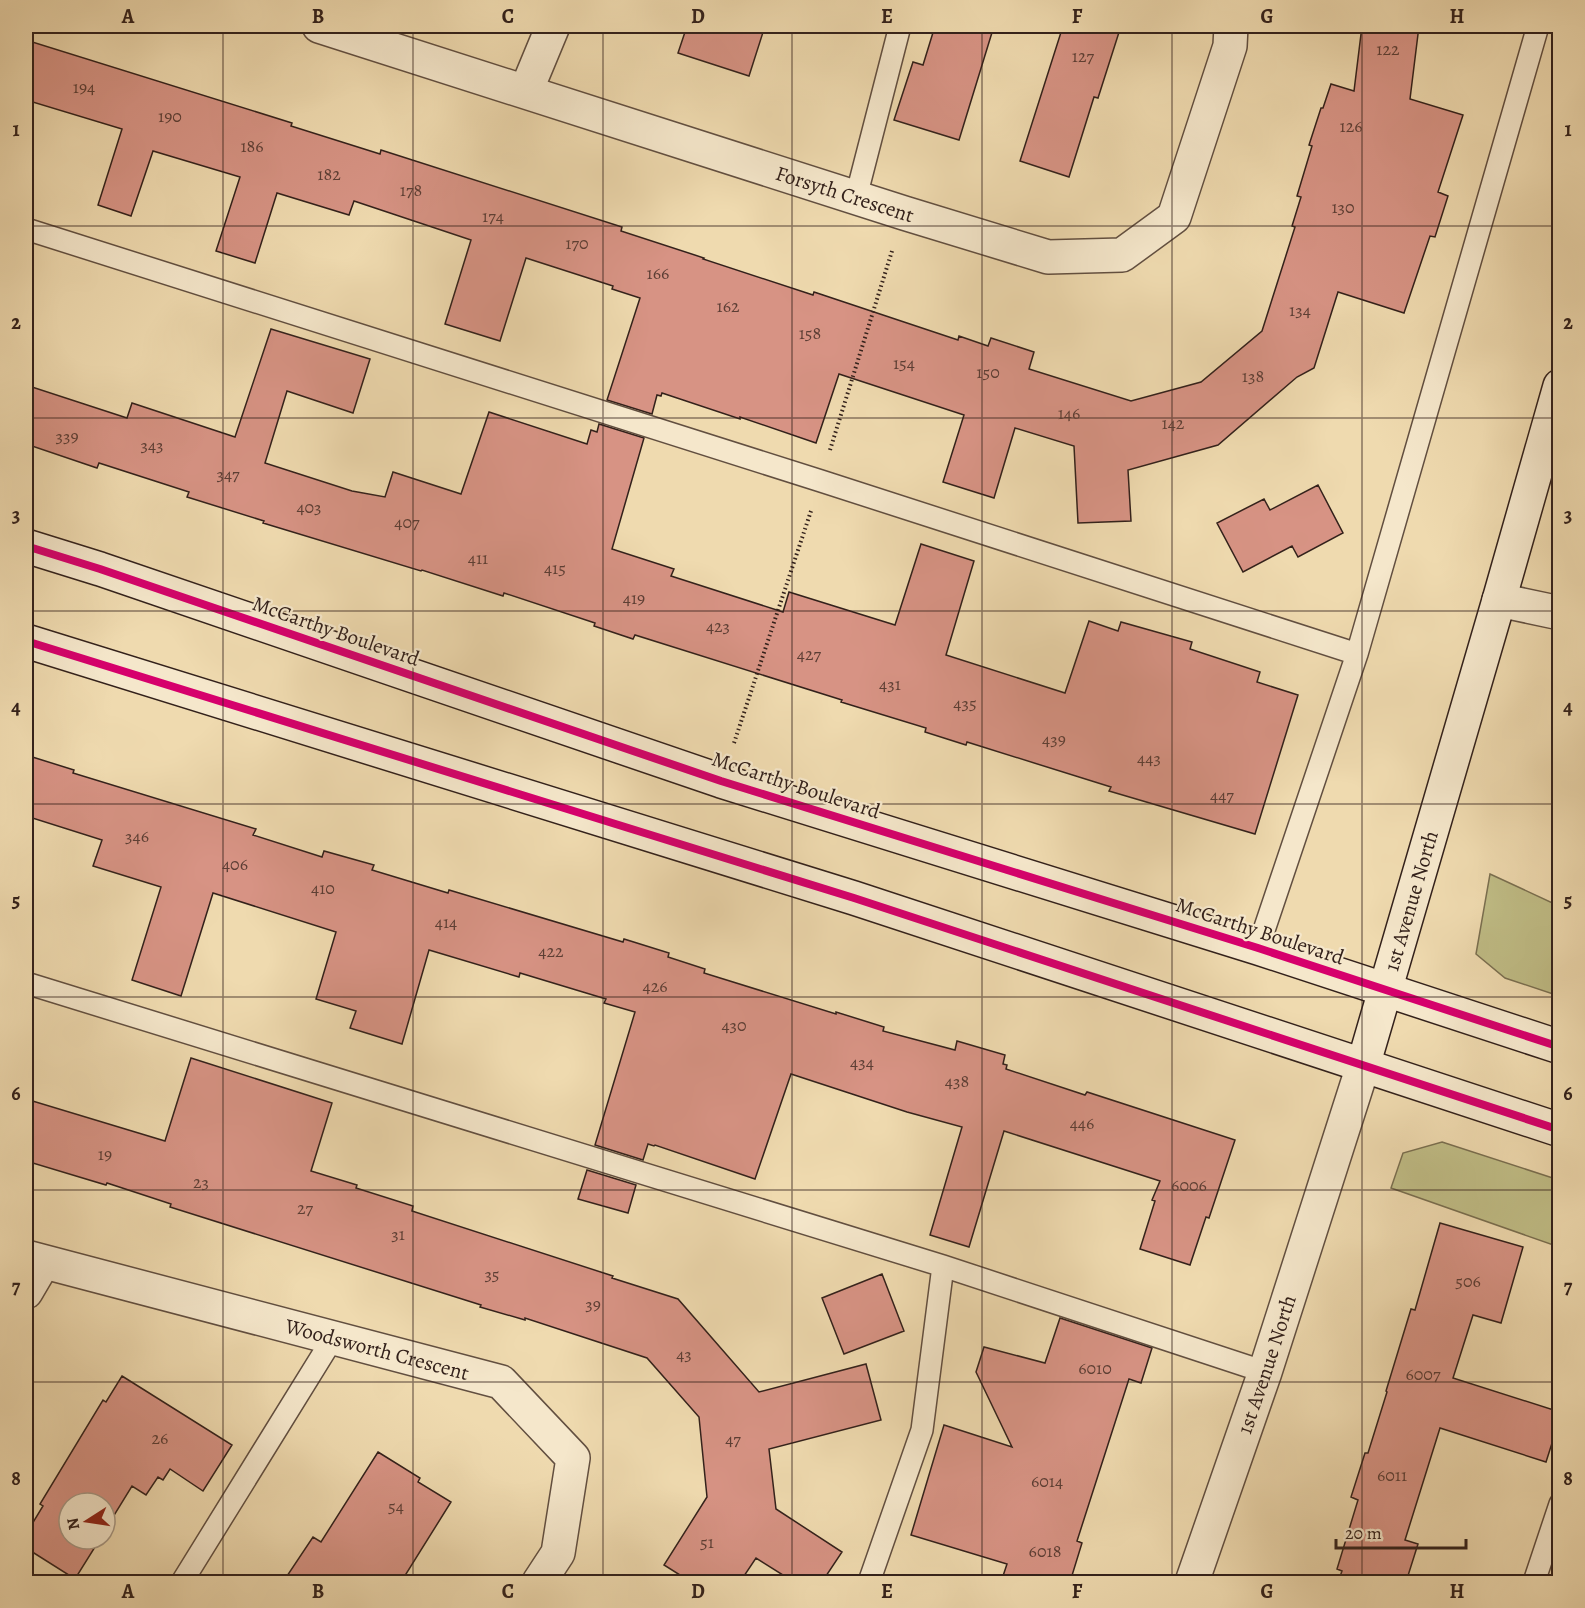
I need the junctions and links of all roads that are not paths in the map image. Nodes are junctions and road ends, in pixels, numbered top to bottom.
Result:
1 (319, 26) edge
2 (553, 26) edge
3 (900, 26) edge
4 (1231, 26) edge
5 (1538, 26) edge
6 (526, 91) junction
7 (856, 197) junction
8 (26, 229) edge
9 (1560, 386) edge
10 (26, 546) edge
11 (1499, 600) junction
12 (1560, 613) edge
13 (26, 641) edge
14 (1357, 654) junction
15 (1258, 948) junction
16 (26, 983) edge
17 (1386, 992) junction
18 (1560, 1047) edge
19 (1363, 1066) junction
20 (1560, 1130) edge
21 (34, 1260) edge
22 (943, 1266) junction
23 (26, 1292) edge
24 (333, 1338) junction
25 (1265, 1372) junction
26 (1560, 1504) edge
27 (182, 1582) edge
28 (539, 1582) edge
29 (869, 1582) edge
30 (1192, 1582) edge
31 (1534, 1582) edge

1 - 6 main road, Forsyth Crescent
2 - 6 main road
3 - 7 lane
4 - 7 main road, Forsyth Crescent
5 - 14 lane
6 - 7 main road, Forsyth Crescent
8 - 14 lane
9 - 11 main road, 1st Avenue North
10 - 15 main road, McCarthy Boulevard
11 - 12 main road
11 - 17 main road, 1st Avenue North
13 - 19 main road
14 - 15 lane
15 - 17 main road, McCarthy Boulevard
16 - 22 lane
17 - 18 main road, McCarthy Boulevard
17 - 19 main road, 1st Avenue North
19 - 20 main road
19 - 25 main road, 1st Avenue North
21 - 23 main road
21 - 24 main road, Woodsworth Crescent
22 - 25 lane
22 - 29 lane
24 - 27 lane
24 - 28 main road, Woodsworth Crescent
25 - 30 main road, 1st Avenue North
26 - 31 lane

